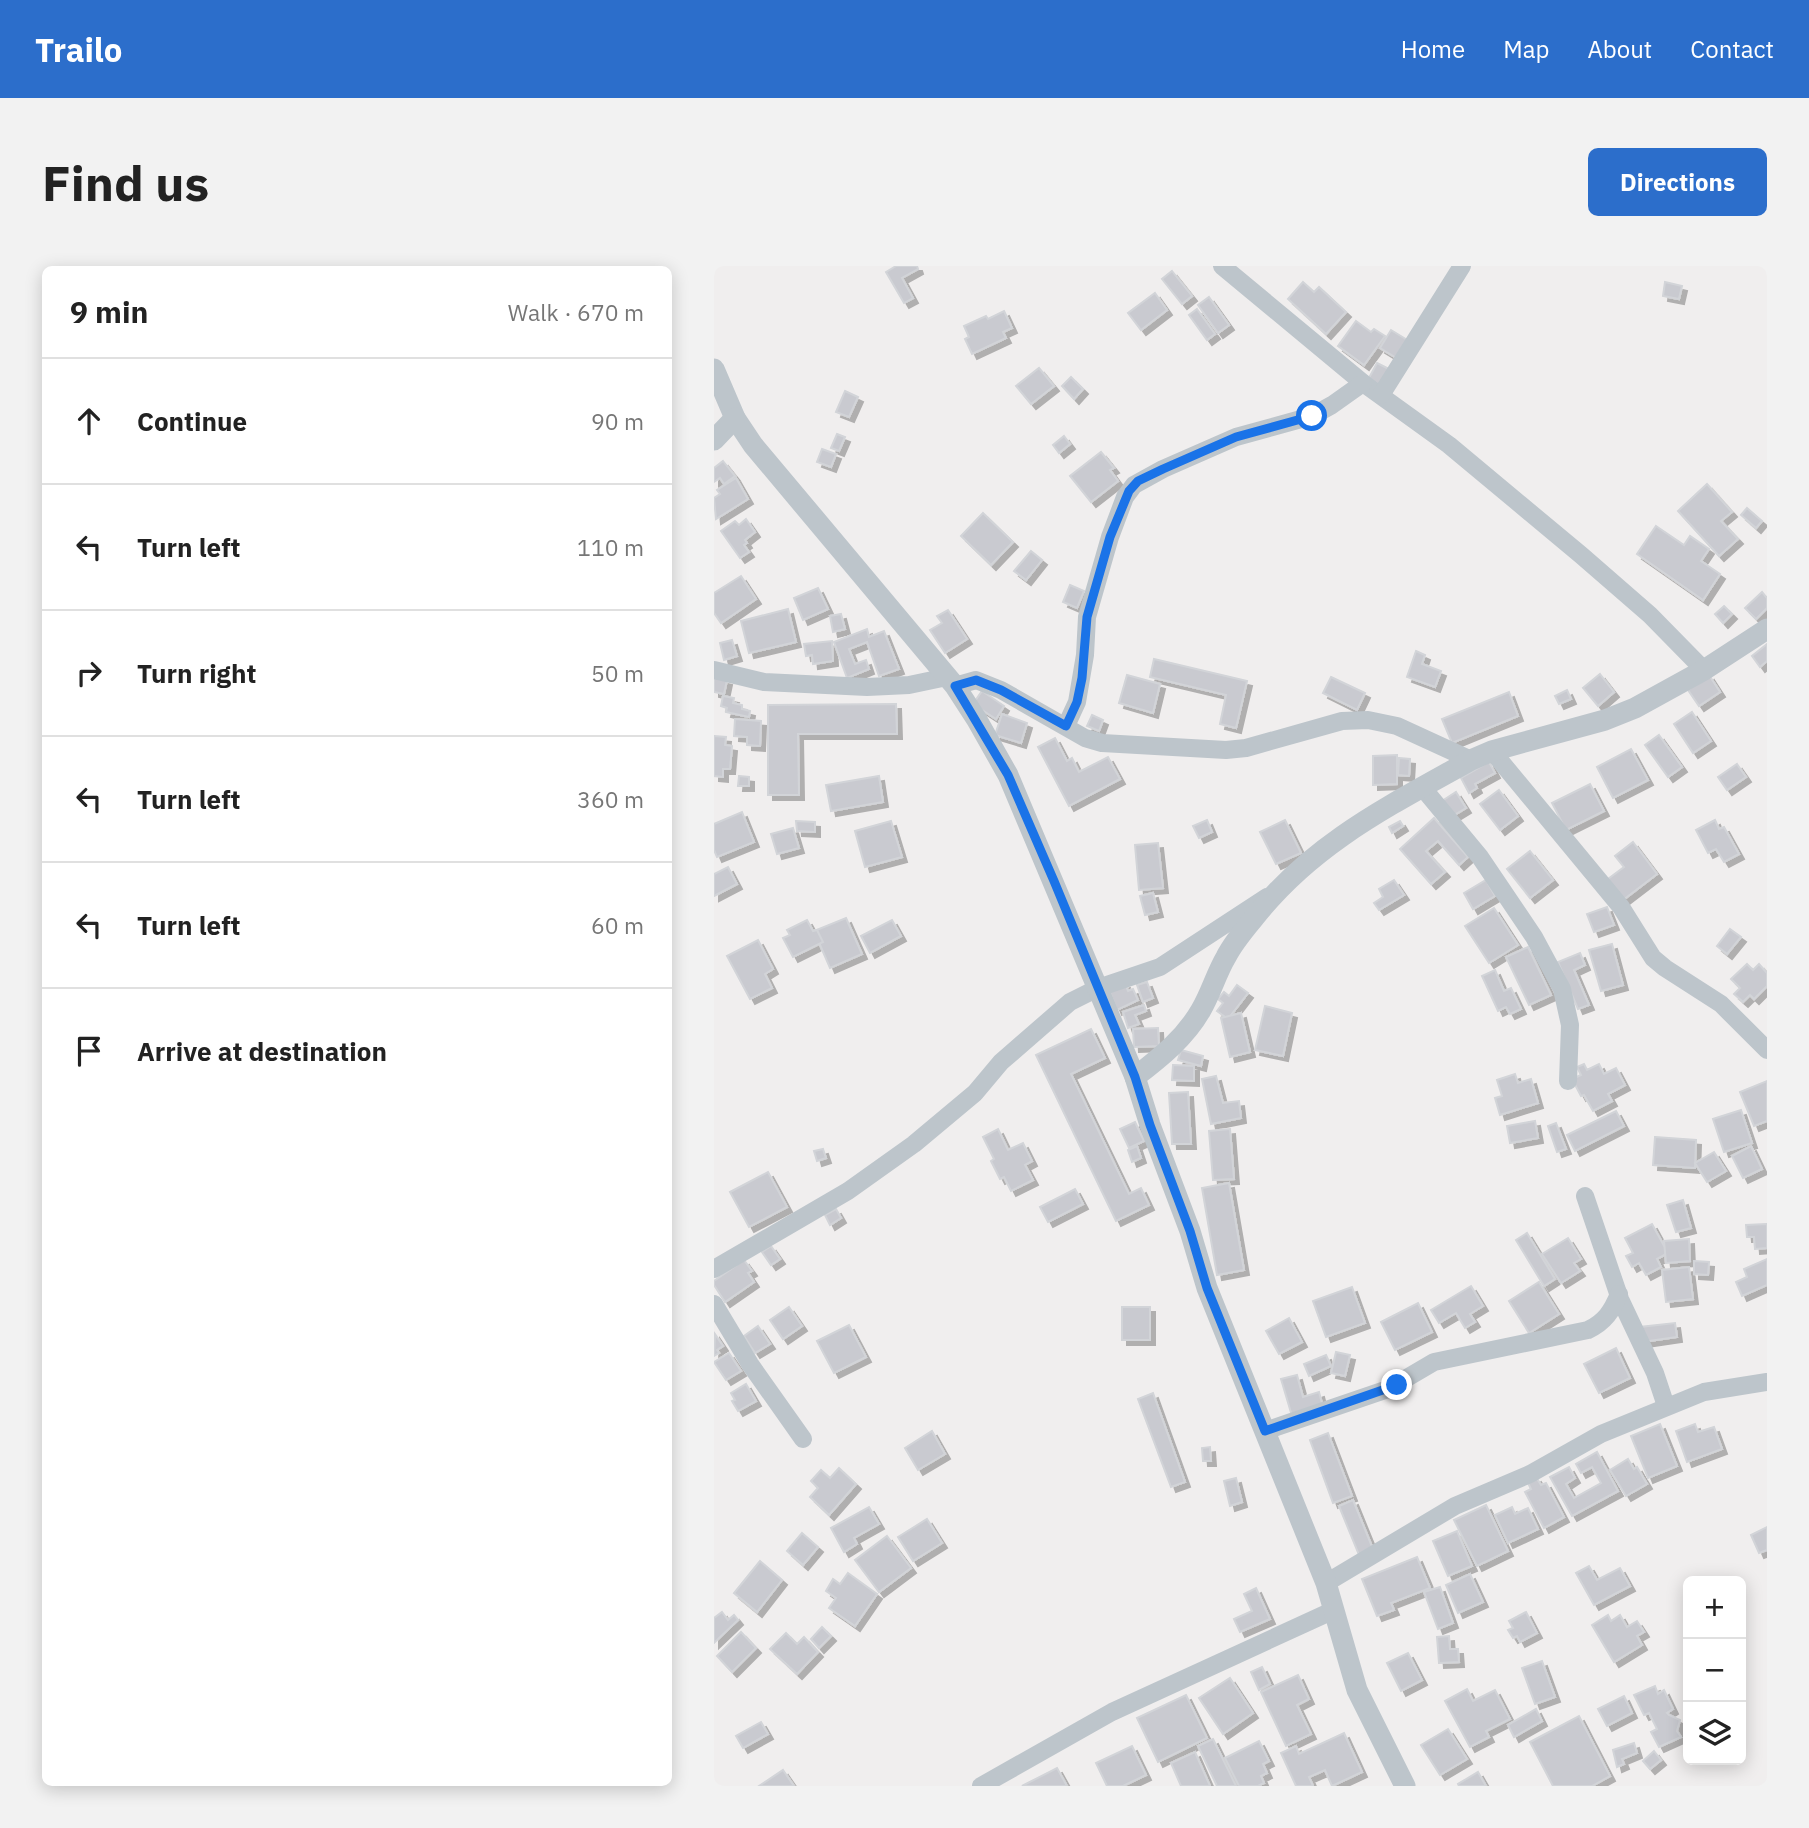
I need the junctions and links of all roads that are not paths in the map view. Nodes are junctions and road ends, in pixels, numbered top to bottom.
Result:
1 (1222, 266) edge
2 (1462, 266) edge
3 (714, 369) edge
4 (1363, 383) junction
5 (1381, 395) junction
6 (735, 418) junction
7 (714, 440) edge
8 (1767, 629) edge
9 (714, 670) edge
10 (1704, 670) junction
11 (951, 682) junction
12 (1066, 726) junction
13 (1492, 751) junction
14 (1471, 760) junction
15 (1422, 787) junction
16 (1276, 891) junction
17 (1098, 988) junction
18 (1767, 1050) edge
19 (1135, 1077) junction
20 (1568, 1081) dead end
21 (1586, 1196) dead end
22 (714, 1269) edge
23 (1619, 1294) junction
24 (714, 1304) edge
25 (1767, 1382) edge
26 (1666, 1406) junction
27 (1265, 1431) junction
28 (803, 1439) dead end
29 (1326, 1583) junction
30 (1332, 1611) junction
31 (981, 1786) edge
32 (1405, 1786) edge

1 - 4 street
2 - 5 street
3 - 6 street
4 - 5 street
4 - 12 street
5 - 10 street
6 - 7 street
6 - 11 street
8 - 10 street
9 - 11 street
10 - 13 street
11 - 12 street
11 - 17 street
12 - 14 street
13 - 14 street
13 - 18 street
14 - 15 street
15 - 16 street
15 - 20 street
16 - 17 street
16 - 19 street
17 - 19 street
17 - 22 street
19 - 27 street
21 - 23 street
23 - 26 street
23 - 27 street
24 - 28 street
25 - 26 street
26 - 29 street
27 - 29 street
29 - 30 street
30 - 31 street
30 - 32 street

